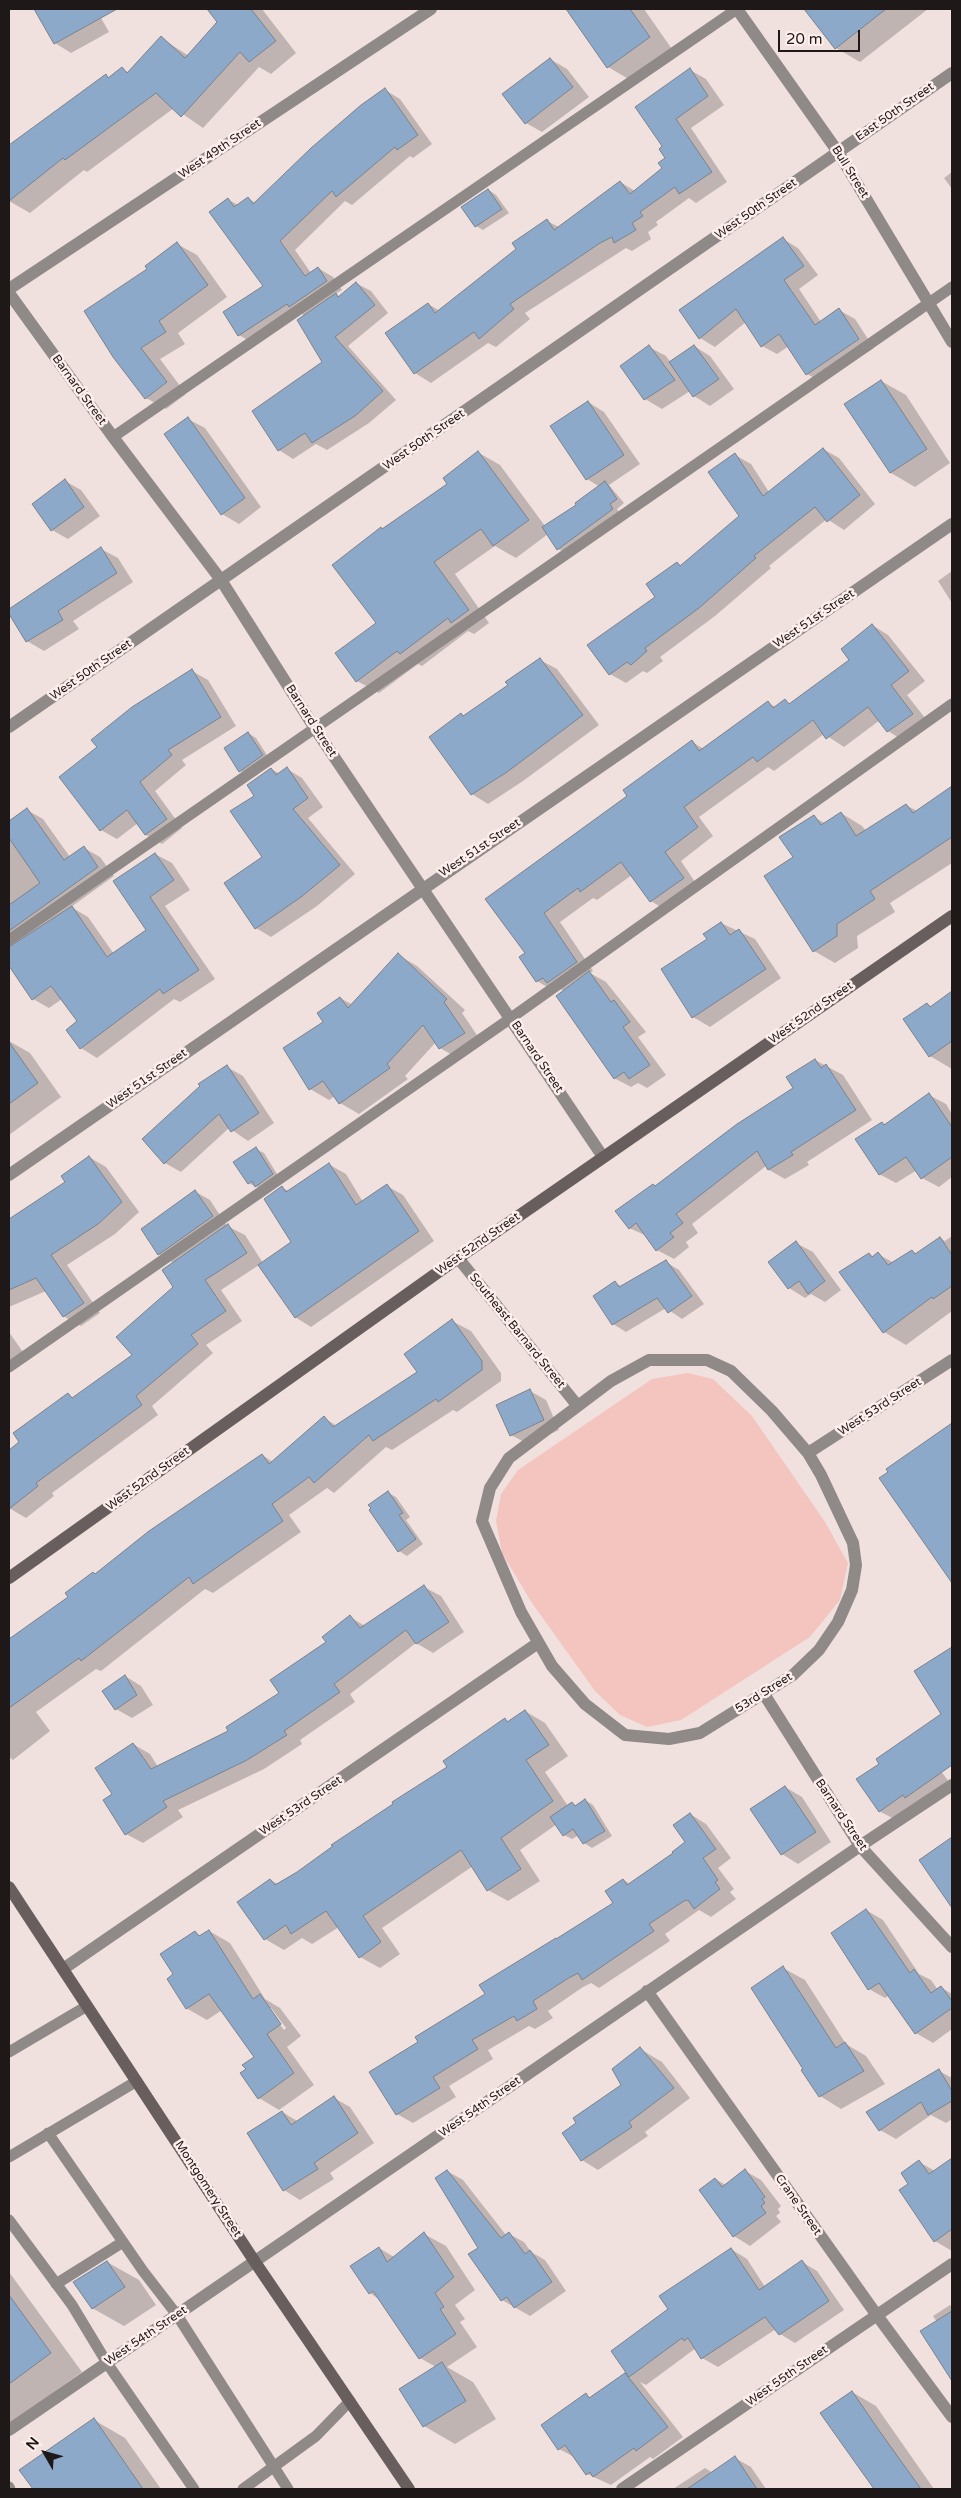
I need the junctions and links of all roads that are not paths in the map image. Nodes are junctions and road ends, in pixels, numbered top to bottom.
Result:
1 (431, 9) edge
2 (738, 9) edge
3 (952, 73) edge
4 (838, 152) junction
5 (952, 287) edge
6 (9, 291) edge
7 (931, 303) junction
8 (952, 342) edge
9 (113, 437) junction
10 (952, 524) edge
11 (221, 580) junction
12 (952, 704) edge
13 (9, 727) edge
14 (314, 727) junction
15 (422, 888) junction
16 (952, 916) edge
17 (9, 940) edge
18 (511, 1018) junction
19 (603, 1157) junction
20 (9, 1175) edge
21 (458, 1258) junction
22 (952, 1360) edge
23 (9, 1367) edge
24 (577, 1405) junction
25 (808, 1453) junction
26 (9, 1578) edge
27 (538, 1643) junction
28 (764, 1694) junction
29 (952, 1785) edge
30 (860, 1846) junction
31 (9, 1887) edge
32 (952, 1947) edge
33 (63, 1969) junction
34 (646, 1992) junction
35 (87, 2006) junction
36 (9, 2052) edge
37 (137, 2081) junction
38 (48, 2133) junction
39 (9, 2157) edge
40 (9, 2220) edge
41 (123, 2242) junction
42 (255, 2262) junction
43 (952, 2264) edge
44 (56, 2284) junction
45 (876, 2314) junction
46 (177, 2315) junction
47 (106, 2363) junction
48 (350, 2401) junction
49 (952, 2417) edge
50 (9, 2430) edge
51 (272, 2468) junction
52 (194, 2489) edge
53 (242, 2489) edge
54 (288, 2489) edge
55 (409, 2489) edge
56 (622, 2489) edge

1 - 6 street, West 49th Street
2 - 4 street, Bull Street
2 - 9 lane
3 - 4 street, East 50th Street
4 - 7 street, Bull Street
4 - 11 street, West 50th Street
5 - 7 lane
6 - 9 street, Barnard Street
7 - 8 street, Bull Street
7 - 14 lane
9 - 11 street, Barnard Street
10 - 15 street, West 51st Street
11 - 13 street, West 50th Street
11 - 14 street, Barnard Street
12 - 18 lane
14 - 15 street, Barnard Street
14 - 17 lane
15 - 18 street, Barnard Street
15 - 20 street, West 51st Street
16 - 19 main road, West 52nd Street
18 - 19 street, Barnard Street
18 - 23 lane
19 - 21 main road, West 52nd Street
21 - 24 street, Southeast Barnard Street
21 - 26 main road, West 52nd Street
22 - 25 street, West 53rd Street
24 - 25 street, 53rd Street
24 - 27 street, 53rd Street
25 - 28 street, 53rd Street
27 - 28 street, 53rd Street
27 - 33 street, West 53rd Street
28 - 30 street, Barnard Street
29 - 30 street, West 54th Street
30 - 32 street, Barnard Street
30 - 34 street, West 54th Street
31 - 33 main road, Montgomery Street
33 - 35 main road, Montgomery Street
34 - 42 street, West 54th Street
34 - 45 street, Crane Street
35 - 36 lane
35 - 37 main road, Montgomery Street
37 - 38 lane
37 - 42 main road, Montgomery Street
38 - 39 lane
38 - 41 lane
40 - 44 lane
41 - 44 lane
41 - 46 lane
42 - 46 street, West 54th Street
42 - 48 main road, Montgomery Street
43 - 45 street, West 55th Street
44 - 47 lane
45 - 49 street, Crane Street
45 - 56 street, West 55th Street
46 - 47 street, West 54th Street
46 - 51 lane
47 - 50 street, West 54th Street
47 - 52 lane
48 - 51 lane
48 - 55 main road, Montgomery Street
51 - 53 lane
51 - 54 lane

